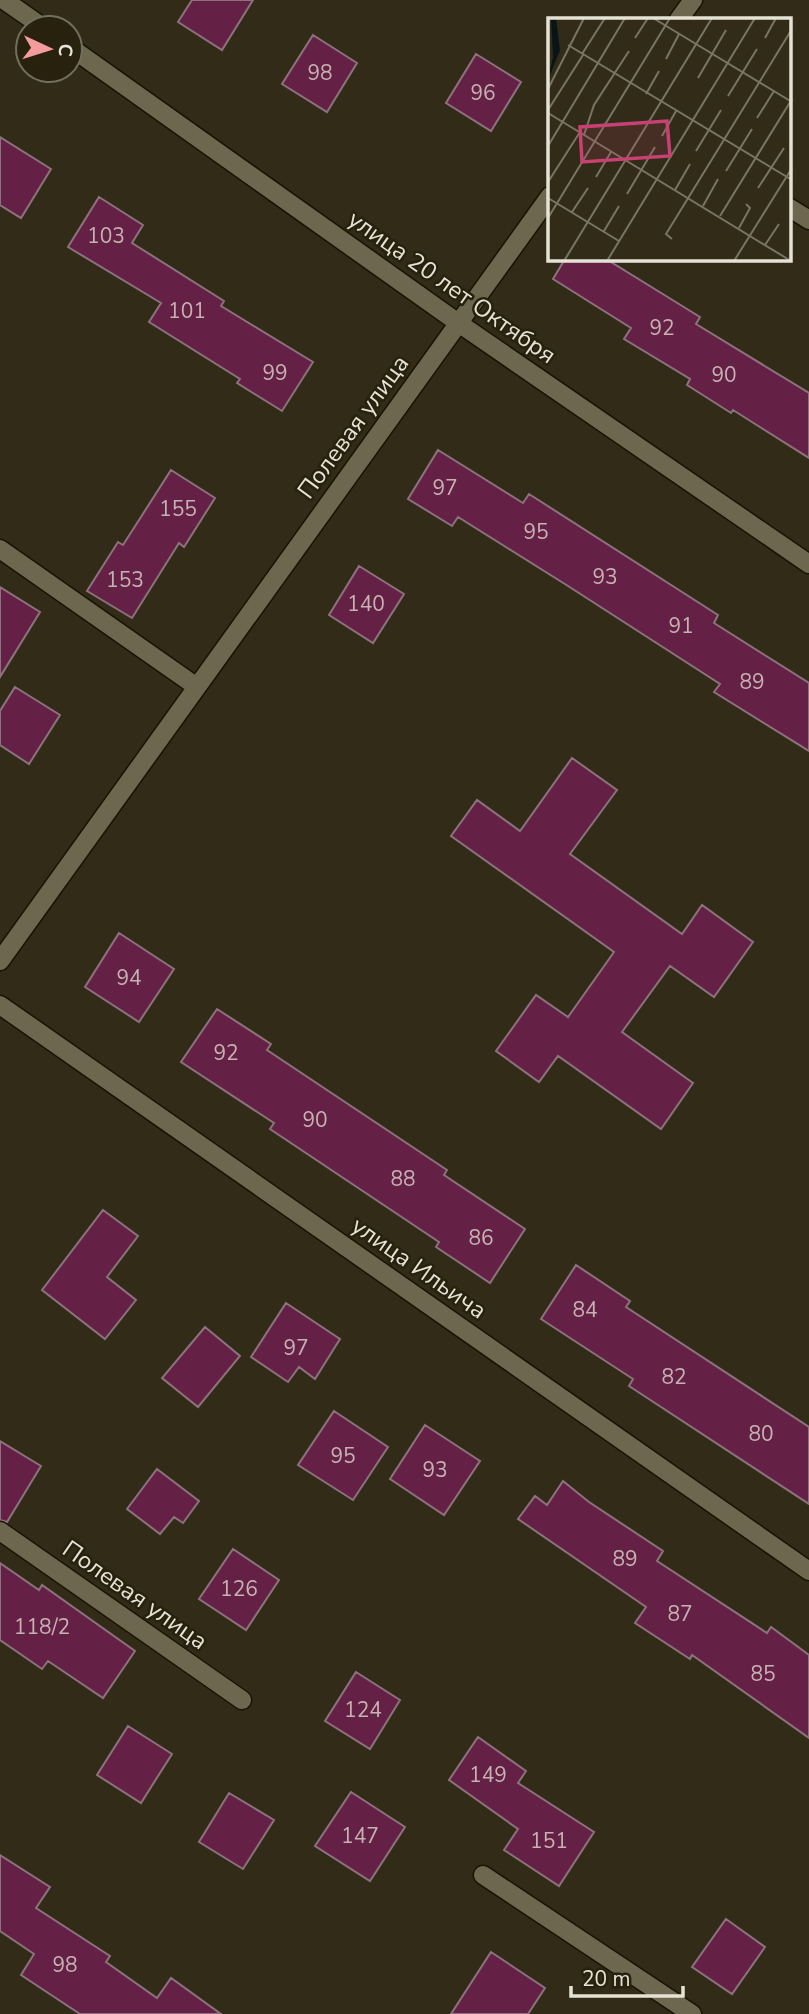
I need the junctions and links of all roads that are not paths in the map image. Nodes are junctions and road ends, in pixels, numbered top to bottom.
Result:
1 (4, 0) edge
2 (689, 1) edge
3 (24, 14) edge
4 (680, 18) edge
5 (84, 57) edge
6 (548, 199) edge
7 (792, 209) edge
8 (809, 220) edge
9 (457, 322) junction
10 (0, 549) edge
11 (809, 564) edge
12 (197, 687) junction
13 (0, 961) edge
14 (0, 1005) edge
15 (0, 1531) edge
16 (809, 1571) edge
17 (242, 1700) dead end
18 (483, 1875) dead end
19 (692, 2014) edge

1 - 3 main road
2 - 4 main road
5 - 9 main road, улица 20 лет Октября
6 - 9 main road, Полевая улица
7 - 8 main road
9 - 11 main road, улица 20 лет Октября
9 - 12 main road, Полевая улица
10 - 12 main road
12 - 13 main road, Полевая улица
14 - 16 main road, улица Ильича
15 - 17 main road, Полевая улица
18 - 19 main road

